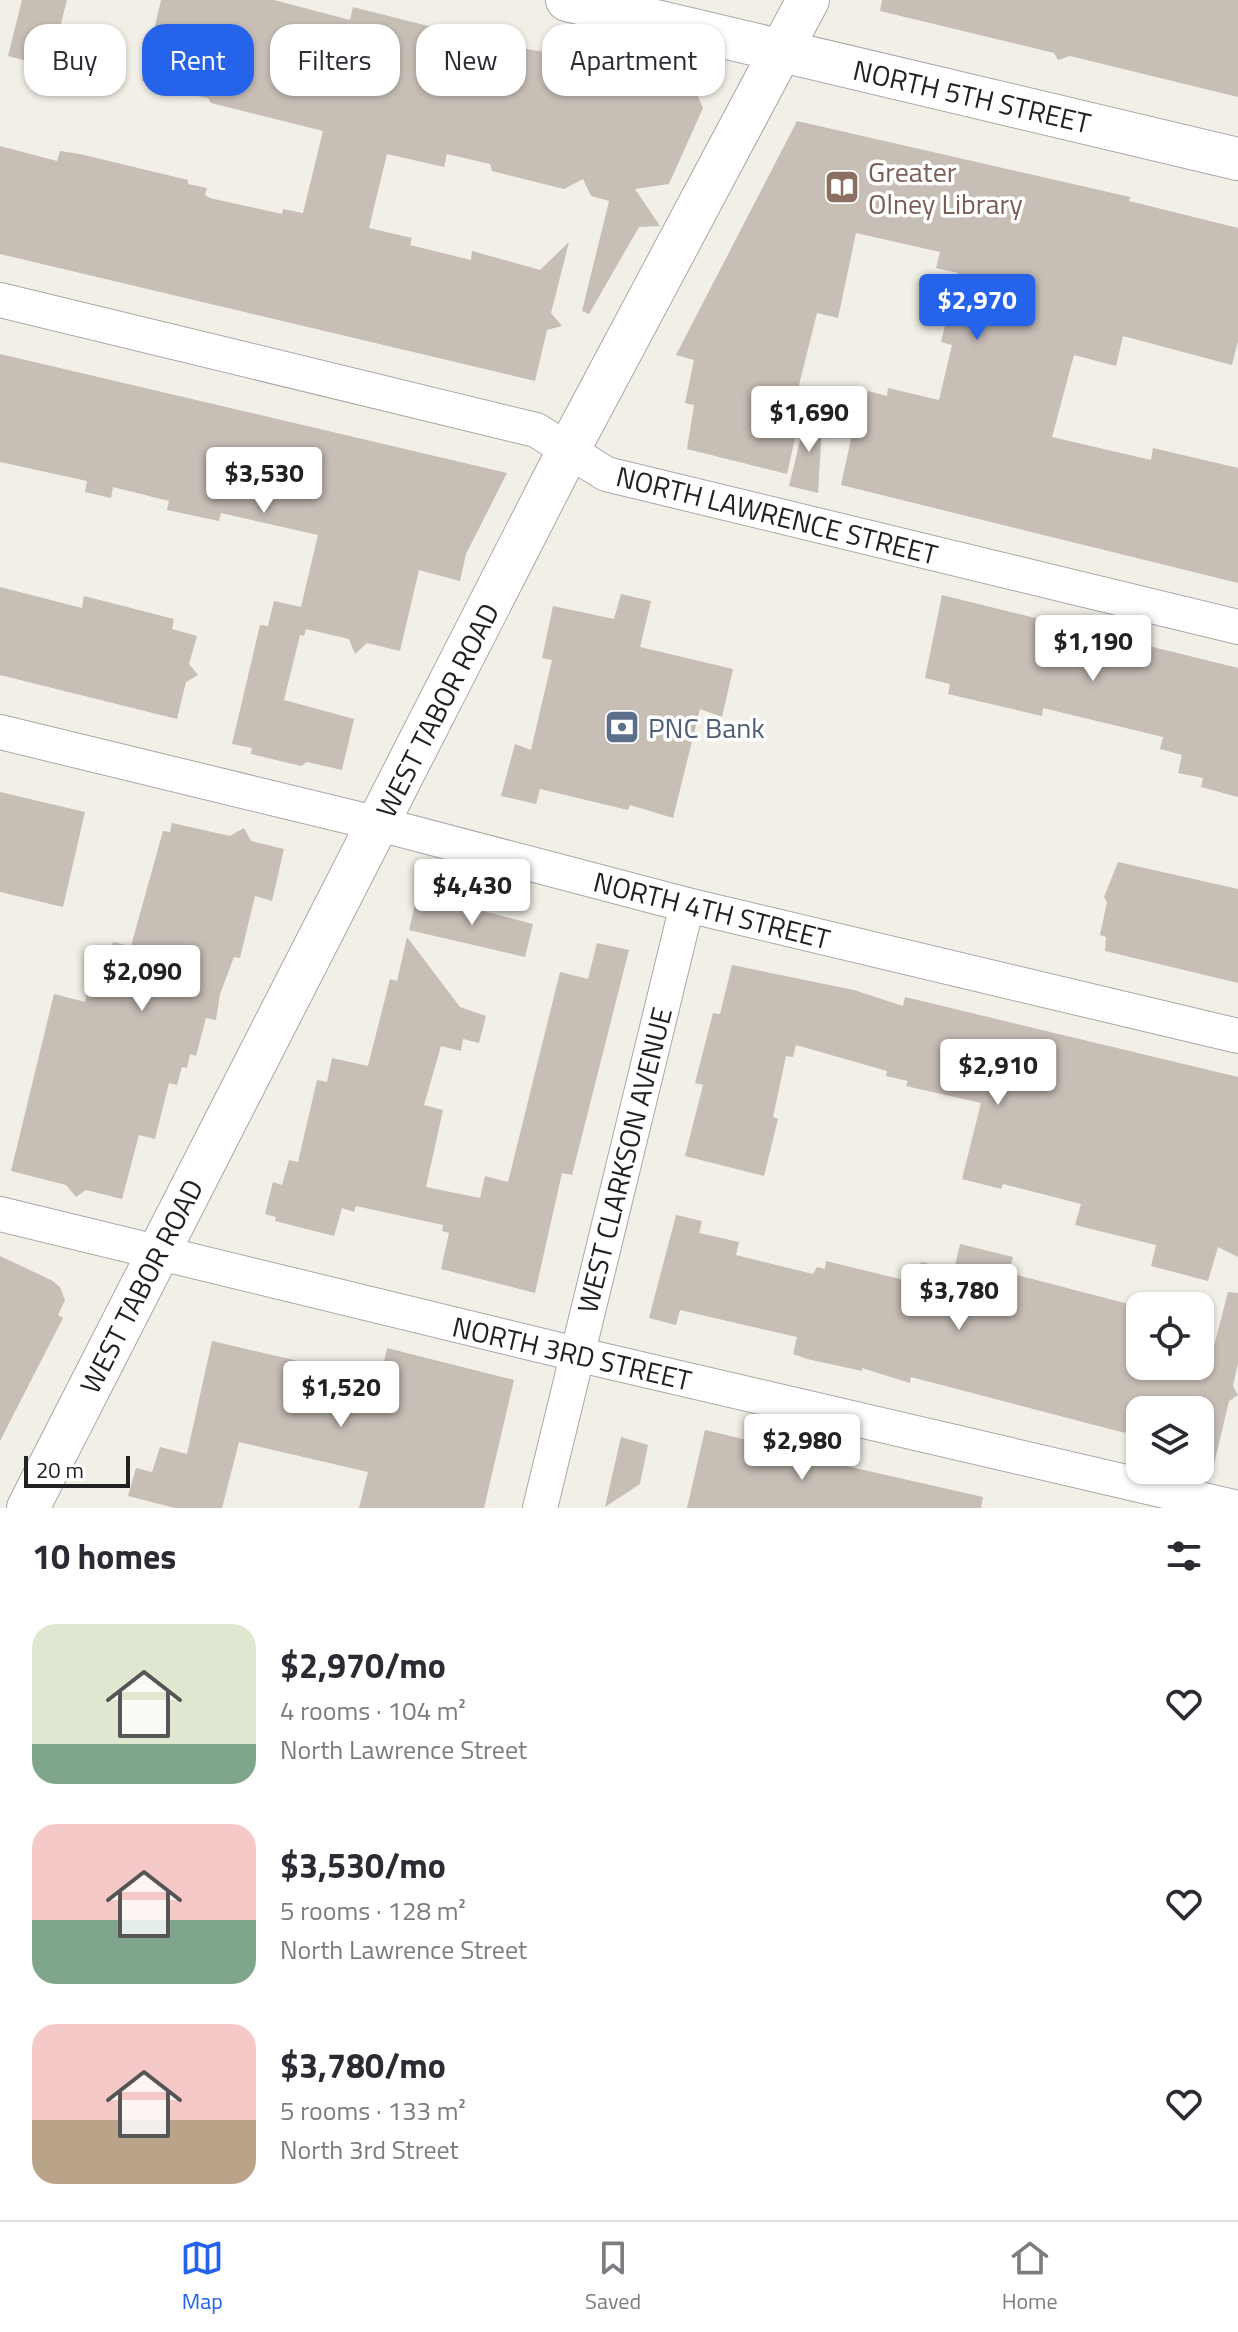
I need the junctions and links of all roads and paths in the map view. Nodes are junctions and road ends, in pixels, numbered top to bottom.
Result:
1 (567, 0) edge
2 (808, 0) edge
3 (782, 51) junction
4 (1238, 159) edge
5 (0, 300) edge
6 (569, 449) junction
7 (1238, 627) edge
8 (0, 732) edge
9 (379, 824) junction
10 (687, 905) junction
11 (1238, 1036) edge
12 (0, 1214) edge
13 (156, 1253) junction
14 (576, 1354) junction
15 (28, 1508) edge
16 (540, 1508) edge
17 (1238, 1508) edge

1 - 3 street, NORTH 5TH STREET
2 - 3 street, WEST TABOR ROAD
3 - 4 street, NORTH 5TH STREET
3 - 6 street, WEST TABOR ROAD
5 - 6 street, NORTH LAWRENCE STREET
6 - 7 street, NORTH LAWRENCE STREET
6 - 9 street, WEST TABOR ROAD
8 - 9 street, NORTH 4TH STREET
9 - 10 street, NORTH 4TH STREET
9 - 13 street, WEST TABOR ROAD
10 - 11 street, NORTH 4TH STREET
10 - 14 street, WEST CLARKSON AVENUE
12 - 13 street, NORTH 3RD STREET
13 - 14 street, NORTH 3RD STREET
13 - 15 street, WEST TABOR ROAD
14 - 16 street, WEST CLARKSON AVENUE
14 - 17 street, NORTH 3RD STREET

